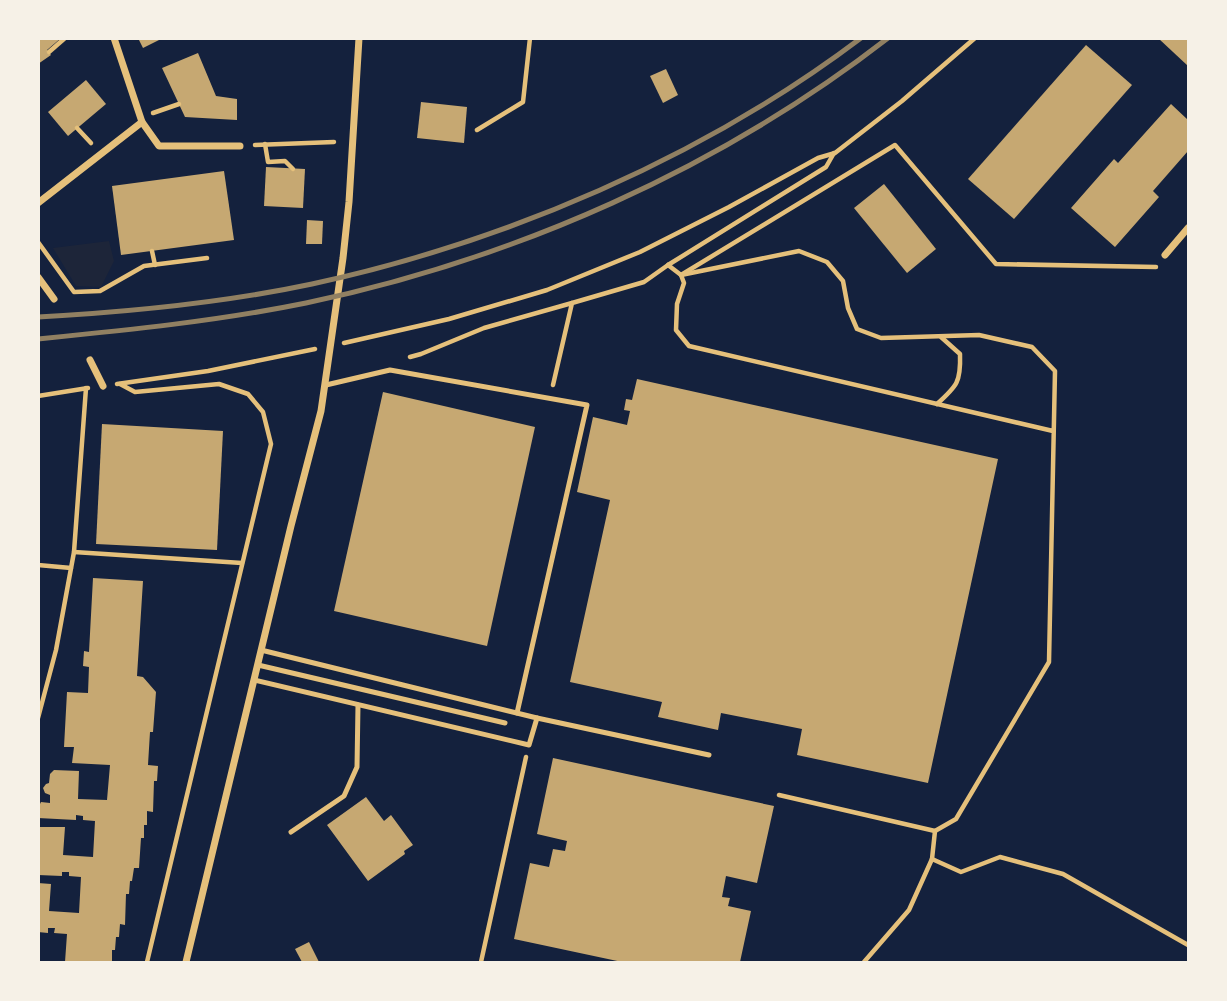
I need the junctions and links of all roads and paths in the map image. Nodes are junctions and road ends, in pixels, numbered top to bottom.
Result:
1 (65, 38) edge
2 (114, 38) edge
3 (359, 38) edge
4 (530, 38) edge
5 (975, 38) edge
6 (49, 52) dead end
7 (179, 104) dead end
8 (157, 112) dead end
9 (142, 122) junction
10 (77, 128) dead end
11 (477, 130) dead end
12 (334, 142) dead end
13 (265, 145) junction
14 (93, 146) dead end
15 (240, 146) joint
16 (835, 152) junction
17 (293, 169) dead end
18 (38, 203) edge
19 (1188, 228) edge
20 (38, 242) edge
21 (152, 251) dead end
22 (1164, 255) joint
23 (207, 258) dead end
24 (155, 265) junction
25 (668, 265) junction
26 (681, 275) junction
27 (38, 277) edge
28 (54, 299) dead end
29 (572, 303) junction
30 (941, 336) junction
31 (368, 337) dead end
32 (293, 354) dead end
33 (409, 357) dead end
34 (90, 360) dead end
35 (119, 384) junction
36 (326, 385) junction
37 (103, 386) junction
38 (86, 388) junction
39 (38, 396) edge
40 (550, 398) junction
41 (937, 404) junction
42 (1053, 431) junction
43 (74, 552) junction
44 (242, 563) junction
45 (38, 565) edge
46 (71, 568) junction
47 (261, 650) junction
48 (258, 665) junction
49 (254, 680) junction
50 (358, 705) junction
51 (517, 713) junction
52 (38, 718) edge
53 (537, 718) junction
54 (505, 723) dead end
55 (529, 746) junction
56 (709, 755) dead end
57 (779, 795) dead end
58 (935, 831) junction
59 (291, 832) dead end
60 (932, 859) junction
61 (1188, 945) edge
62 (148, 962) edge
63 (186, 962) edge
64 (481, 962) edge
65 (864, 962) edge

1 - 6 path
2 - 9 street
3 - 36 street
4 - 11 path
5 - 16 path
7 - 8 path
9 - 15 street
9 - 18 street
10 - 14 path
12 - 13 path
13 - 15 path
13 - 17 path
16 - 25 path
16 - 31 path
19 - 22 street
20 - 24 path
21 - 24 path
22 - 26 path
23 - 24 path
25 - 26 path
25 - 29 path
26 - 30 path
26 - 41 path
27 - 28 street
29 - 33 path
29 - 40 path
30 - 41 path
30 - 42 path
32 - 35 path
34 - 37 street
35 - 37 path
35 - 44 path
36 - 40 lane
36 - 47 street
37 - 38 path
38 - 39 path
38 - 43 path
40 - 51 lane
41 - 42 path
42 - 58 path
43 - 44 path
43 - 46 path
44 - 62 path
45 - 46 path
46 - 52 path
47 - 48 street
47 - 51 lane
48 - 49 street
48 - 54 lane
49 - 50 lane
49 - 63 street
50 - 55 lane
50 - 59 lane
51 - 53 lane
53 - 55 lane
53 - 56 lane
55 - 64 path
57 - 58 path
58 - 60 path
60 - 61 path
60 - 65 path

